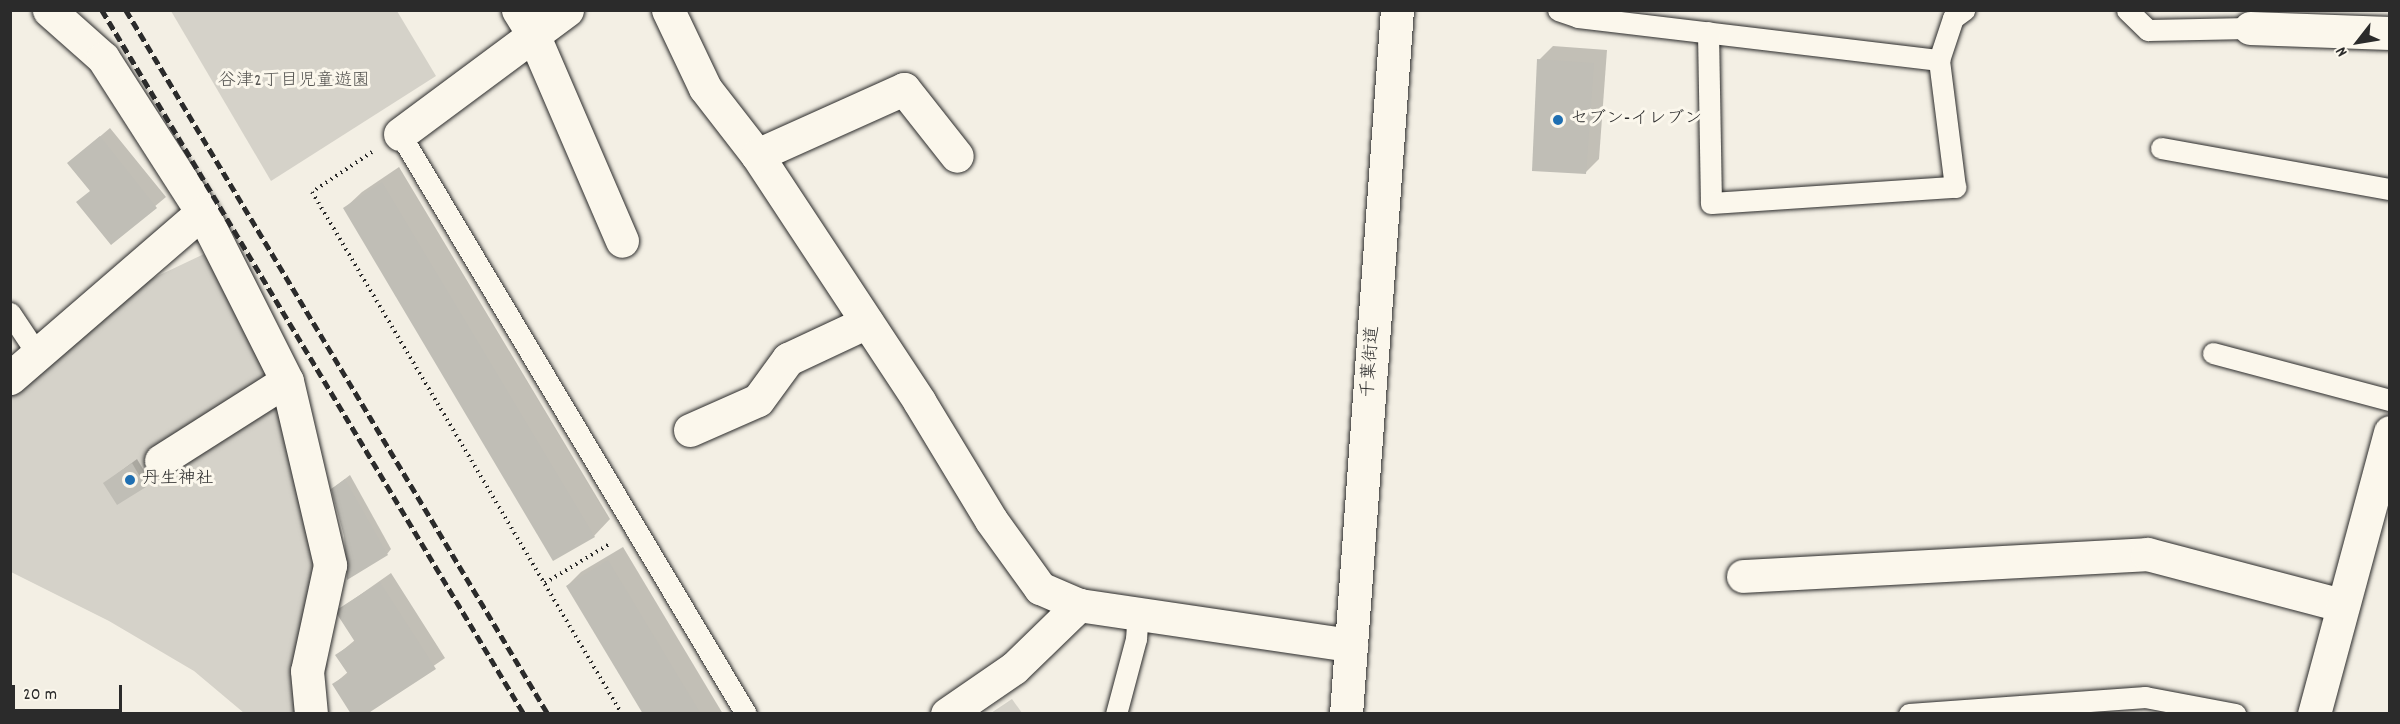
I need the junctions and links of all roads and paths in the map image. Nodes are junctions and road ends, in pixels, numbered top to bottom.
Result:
1 (49, 10) edge
2 (567, 10) edge
3 (668, 10) edge
4 (1397, 10) edge
5 (1558, 10) edge
6 (1964, 10) edge
7 (2127, 10) edge
8 (525, 22) edge
9 (2250, 28) joint
10 (1708, 32) junction
11 (2390, 33) edge
12 (1939, 60) junction
13 (400, 134) junction
14 (2161, 148) dead end
15 (757, 155) junction
16 (957, 156) dead end
17 (2390, 189) edge
18 (202, 212) junction
19 (622, 241) dead end
20 (10, 313) edge
21 (867, 322) junction
22 (2213, 353) dead end
23 (38, 354) junction
24 (10, 378) edge
25 (286, 381) junction
26 (2390, 400) edge
27 (690, 430) dead end
28 (2390, 432) edge
29 (161, 461) dead end
30 (635, 528) junction
31 (1743, 576) dead end
32 (545, 583) junction
33 (1079, 605) junction
34 (2341, 605) junction
35 (1138, 611) junction
36 (1351, 645) junction
37 (311, 714) edge
38 (622, 714) edge
39 (746, 714) edge
40 (947, 714) edge
41 (1116, 714) edge
42 (1346, 714) edge
43 (1909, 714) edge
44 (2235, 714) edge
45 (2314, 714) edge

1 - 18 main road
2 - 8 main road
3 - 15 main road
4 - 36 main road, 千葉街道
5 - 10 lane
6 - 12 lane
7 - 9 lane
8 - 13 main road
8 - 19 main road
9 - 11 main road
10 - 12 lane
10 - 12 lane
13 - 30 lane
13 - 32 path
14 - 17 lane
15 - 16 main road
15 - 21 main road
18 - 23 main road
18 - 25 main road
20 - 23 lane
21 - 27 main road
21 - 33 main road
22 - 26 lane
23 - 24 main road
25 - 29 street
25 - 37 main road
28 - 34 main road
30 - 32 path
30 - 39 lane
31 - 34 main road
32 - 38 path
33 - 35 main road
33 - 40 main road
34 - 45 main road
35 - 36 main road
35 - 41 lane
36 - 42 main road, 千葉街道
43 - 44 lane

